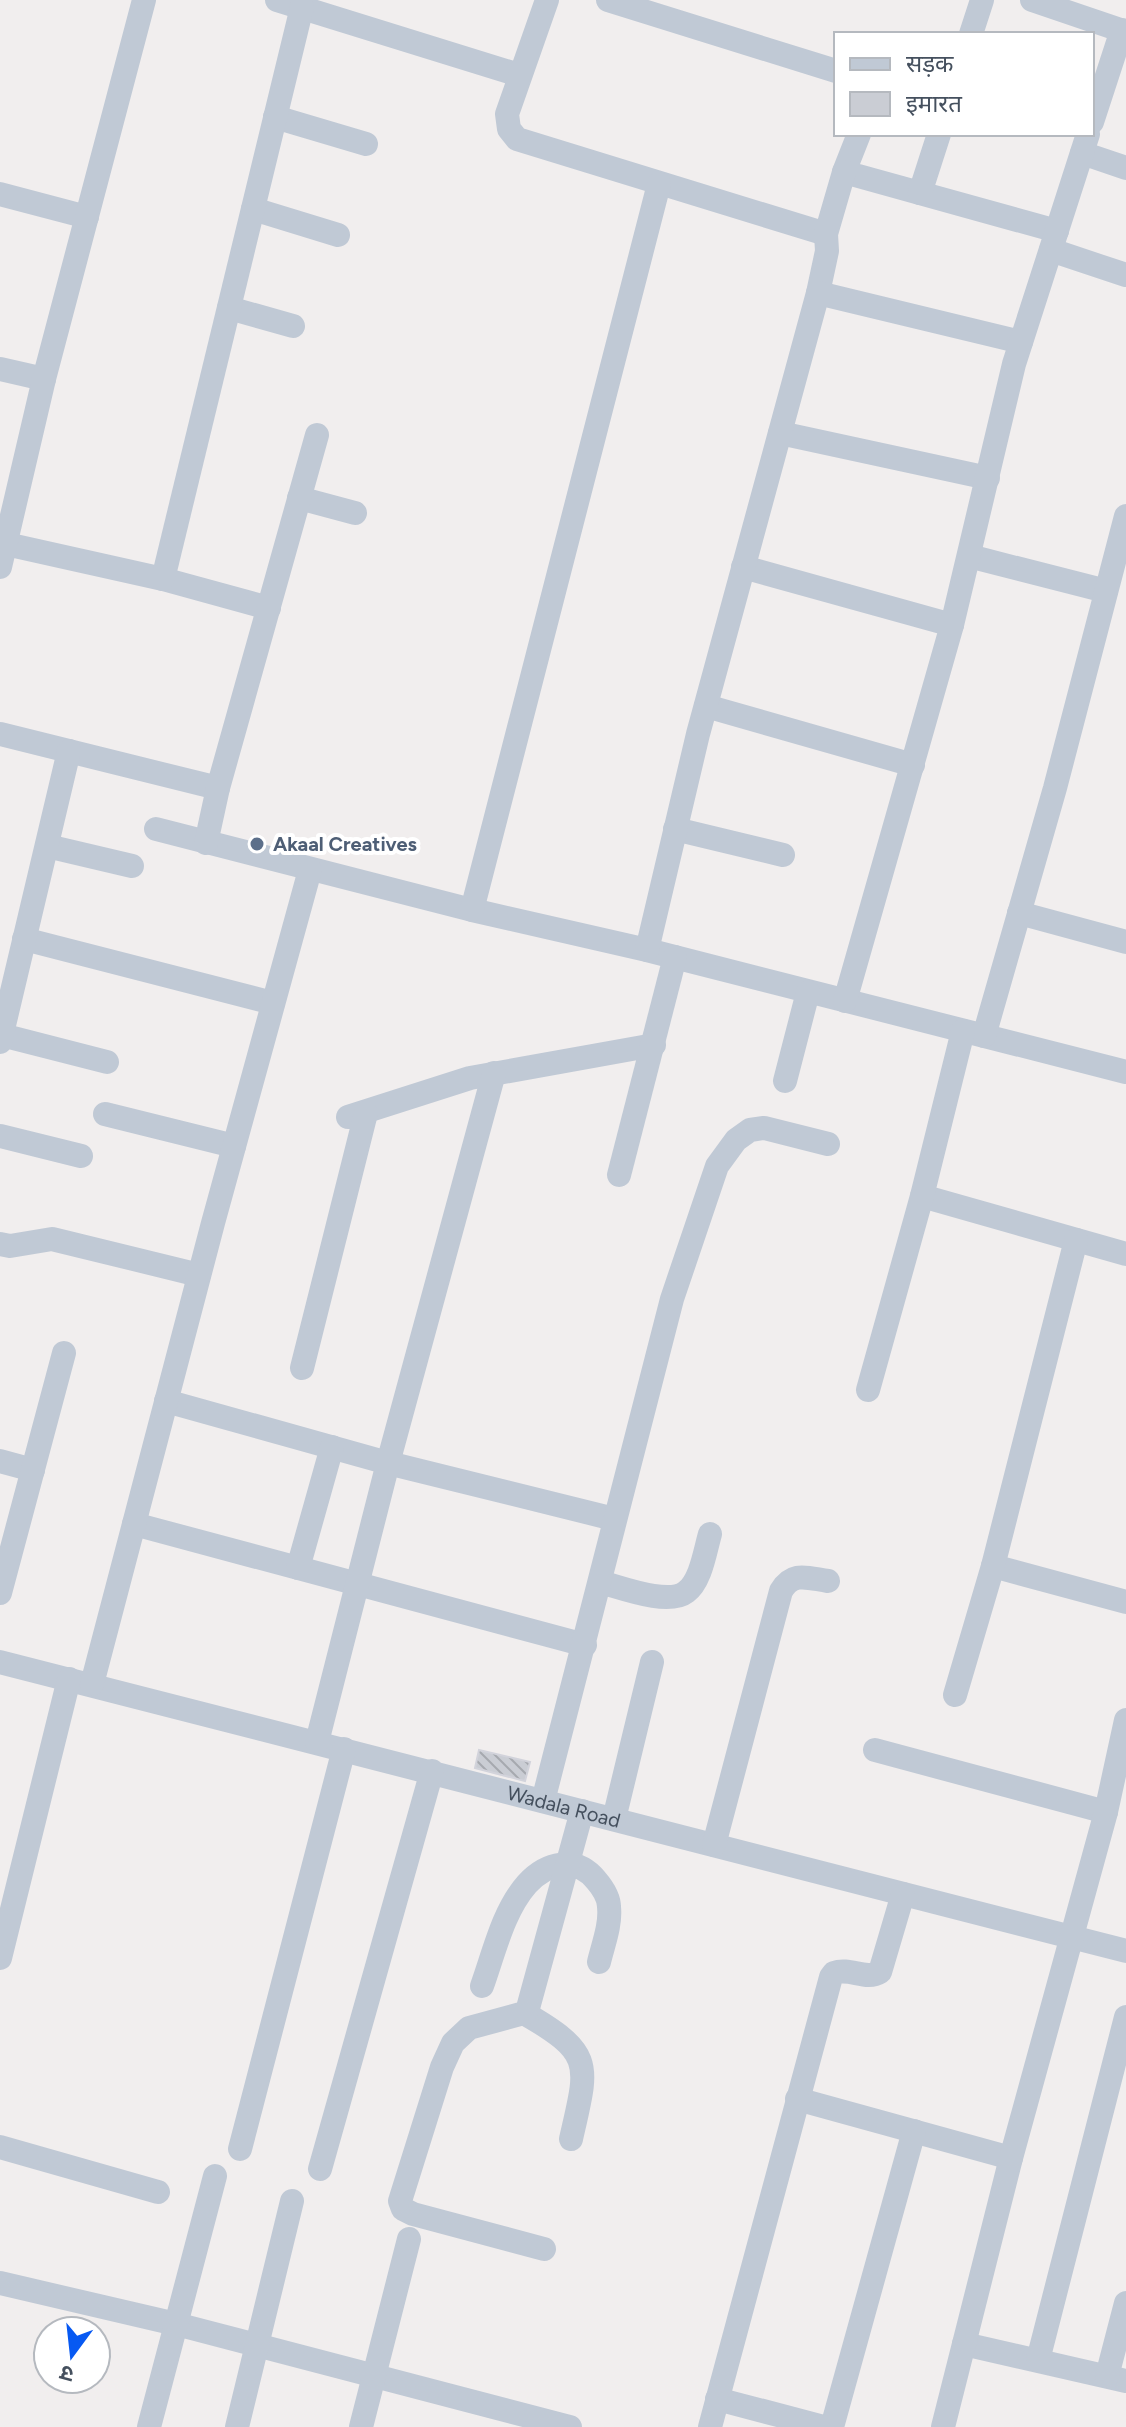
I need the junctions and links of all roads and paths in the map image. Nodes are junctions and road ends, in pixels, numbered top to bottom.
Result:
1 (144, 0) edge
2 (277, 0) edge
3 (547, 0) edge
4 (608, 0) edge
5 (982, 0) edge
6 (1032, 0) edge
7 (302, 7) junction
8 (1124, 31) edge
9 (972, 32) edge
10 (834, 70) edge
11 (519, 75) junction
12 (1094, 116) edge
13 (275, 117) junction
14 (858, 136) edge
15 (938, 136) edge
16 (366, 144) dead end
17 (1085, 144) edge
18 (1126, 168) edge
19 (844, 172) junction
20 (659, 184) junction
21 (920, 193) junction
22 (0, 194) edge
23 (253, 209) junction
24 (87, 217) junction
25 (826, 234) junction
26 (338, 235) dead end
27 (1054, 240) junction
28 (1126, 275) edge
29 (818, 293) junction
30 (229, 308) junction
31 (293, 326) dead end
32 (1021, 342) junction
33 (0, 369) edge
34 (44, 379) junction
35 (780, 433) junction
36 (317, 435) dead end
37 (988, 478) junction
38 (299, 498) junction
39 (355, 513) dead end
40 (1126, 516) edge
41 (3, 556) edge
42 (969, 556) junction
43 (743, 567) junction
44 (163, 579) junction
45 (1106, 591) junction
46 (269, 608) junction
47 (952, 625) junction
48 (706, 706) junction
49 (0, 734) edge
50 (69, 751) junction
51 (913, 765) junction
52 (218, 788) junction
53 (156, 829) dead end
54 (675, 829) junction
55 (206, 843) junction
56 (47, 846) junction
57 (783, 855) dead end
58 (132, 866) dead end
59 (310, 870) junction
60 (472, 910) junction
61 (1019, 913) junction
62 (24, 939) junction
63 (1126, 942) edge
64 (647, 950) junction
65 (675, 957) junction
66 (808, 992) junction
67 (845, 1001) junction
68 (273, 1003) junction
69 (974, 1034) junction
70 (1, 1039) edge
71 (654, 1045) junction
72 (107, 1062) dead end
73 (1126, 1072) edge
74 (494, 1073) junction
75 (785, 1081) dead end
76 (105, 1114) dead end
77 (0, 1136) edge
78 (828, 1144) dead end
79 (234, 1146) junction
80 (81, 1156) dead end
81 (619, 1175) dead end
82 (922, 1196) junction
83 (1076, 1240) junction
84 (0, 1244) edge
85 (1126, 1254) edge
86 (199, 1275) junction
87 (64, 1353) dead end
88 (302, 1368) dead end
89 (868, 1390) dead end
90 (166, 1401) junction
91 (332, 1447) junction
92 (0, 1461) edge
93 (388, 1463) junction
94 (33, 1470) junction
95 (614, 1519) junction
96 (134, 1524) junction
97 (710, 1534) dead end
98 (993, 1566) junction
99 (298, 1568) junction
100 (828, 1581) dead end
101 (600, 1582) junction
102 (357, 1583) junction
103 (0, 1593) edge
104 (1126, 1602) edge
105 (585, 1645) junction
106 (0, 1662) edge
107 (652, 1662) dead end
108 (81, 1682) junction
109 (955, 1695) dead end
110 (1126, 1720) edge
111 (317, 1742) junction
112 (344, 1749) junction
113 (875, 1750) dead end
114 (1120, 1768) edge
115 (432, 1771) junction
116 (543, 1801) junction
117 (582, 1811) junction
118 (1106, 1812) junction
119 (614, 1819) junction
120 (714, 1845) junction
121 (568, 1863) junction
122 (903, 1894) junction
123 (1073, 1936) junction
124 (1126, 1951) edge
125 (0, 1958) edge
126 (599, 1962) dead end
127 (482, 1986) dead end
128 (524, 2013) junction
129 (1126, 2017) edge
130 (797, 2099) junction
131 (914, 2131) junction
132 (571, 2139) dead end
133 (0, 2147) edge
134 (240, 2149) dead end
135 (1011, 2158) junction
136 (320, 2169) dead end
137 (215, 2176) dead end
138 (158, 2192) dead end
139 (292, 2201) dead end
140 (409, 2239) dead end
141 (544, 2249) dead end
142 (0, 2283) edge
143 (1126, 2303) edge
144 (176, 2324) junction
145 (964, 2344) junction
146 (256, 2345) junction
147 (1038, 2360) junction
148 (374, 2375) junction
149 (1116, 2378) edge
150 (717, 2399) junction
151 (498, 2418) edge
152 (149, 2427) edge
153 (237, 2427) edge
154 (361, 2427) edge
155 (570, 2427) edge
156 (710, 2427) edge
157 (824, 2427) edge
158 (832, 2427) edge
159 (943, 2427) edge

1 - 24 street
2 - 7 street
3 - 11 street
4 - 10 street
5 - 9 street
6 - 8 street
7 - 11 street
7 - 13 street
8 - 12 street
11 - 20 street
13 - 16 street
13 - 23 street
14 - 19 street
15 - 21 street
17 - 18 street
17 - 27 street
19 - 21 street
19 - 25 street
20 - 25 street
20 - 60 street
21 - 27 street
22 - 24 street
23 - 26 street
23 - 30 street
24 - 34 street
25 - 29 street
27 - 28 street
27 - 32 street
29 - 32 street
29 - 35 street
30 - 31 street
30 - 44 street
32 - 37 street
33 - 34 street
34 - 41 street
35 - 37 street
35 - 43 street
36 - 38 street
37 - 42 street
38 - 39 street
38 - 46 street
40 - 45 street
41 - 44 street
42 - 45 street
42 - 47 street
43 - 47 street
43 - 48 street
44 - 46 street
45 - 61 street
46 - 52 street
47 - 51 street
48 - 51 street
48 - 54 street
49 - 50 street
50 - 52 street
50 - 56 street
51 - 67 street
52 - 55 street
53 - 55 street
54 - 57 street
54 - 64 street
55 - 59 street
56 - 58 street
56 - 62 street
59 - 60 street
59 - 68 street
60 - 64 street
61 - 63 street
61 - 69 street
62 - 68 street
62 - 70 street
64 - 65 street
65 - 66 street
65 - 71 street
66 - 67 street
66 - 75 street
67 - 69 street
68 - 79 street
69 - 73 street
69 - 82 street
70 - 72 street
71 - 74 street
71 - 81 street
74 - 88 street
74 - 93 street
76 - 79 street
77 - 80 street
78 - 95 street
79 - 86 street
82 - 83 street
82 - 89 street
83 - 85 street
83 - 98 street
84 - 86 street
86 - 90 street
87 - 94 street
90 - 91 street
90 - 96 street
91 - 93 street
91 - 99 street
92 - 94 street
93 - 95 street
93 - 102 street
94 - 103 street
95 - 101 street
96 - 99 street
96 - 108 street
97 - 101 street
98 - 104 street
98 - 109 street
99 - 102 street
100 - 120 street
101 - 105 street
102 - 105 street
102 - 111 street
105 - 116 street
106 - 108 street, Wadala Road
107 - 119 street
108 - 111 street, Wadala Road
108 - 125 street
110 - 114 street
111 - 112 street, Wadala Road
112 - 115 street, Wadala Road
112 - 134 street
113 - 118 street
114 - 118 street
115 - 116 street, Wadala Road
115 - 136 street
116 - 117 street, Wadala Road
117 - 119 street, Wadala Road
117 - 121 street
118 - 123 street
119 - 120 street, Wadala Road
120 - 122 street, Wadala Road
121 - 126 street
121 - 127 street
121 - 128 street
122 - 123 street, Wadala Road
122 - 130 street
123 - 124 street, Wadala Road
123 - 135 street
128 - 132 street
128 - 141 street
129 - 147 street
130 - 131 street
130 - 150 street
131 - 135 street
131 - 158 street
133 - 138 street
135 - 145 street
137 - 144 street
139 - 146 street
140 - 148 street
142 - 144 street
143 - 149 street
144 - 146 street
144 - 152 street
145 - 147 street
145 - 159 street
146 - 148 street
146 - 153 street
147 - 149 street
148 - 151 street
148 - 154 street
150 - 156 street
150 - 157 street
151 - 155 street

